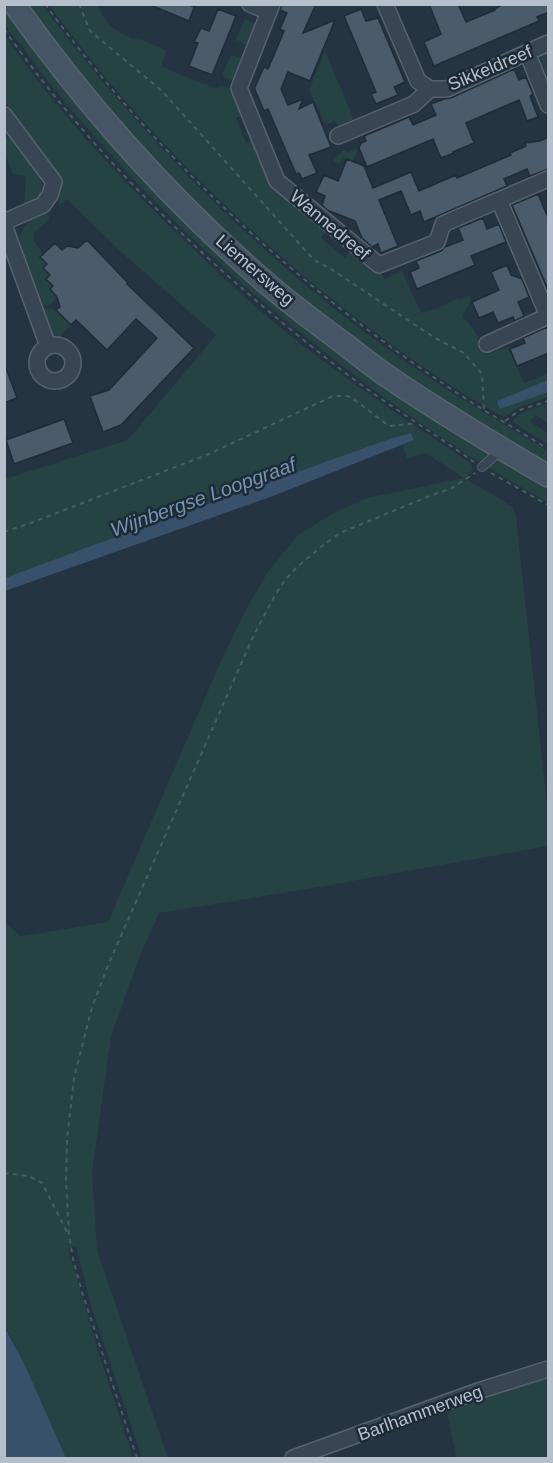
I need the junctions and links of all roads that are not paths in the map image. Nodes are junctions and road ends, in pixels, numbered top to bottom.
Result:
1 (14, 4) edge
2 (250, 4) edge
3 (385, 4) edge
4 (270, 8) edge
5 (549, 43) edge
6 (527, 52) junction
7 (430, 89) junction
8 (549, 105) edge
9 (4, 115) edge
10 (338, 136) dead end
11 (549, 179) edge
12 (499, 200) junction
13 (4, 223) edge
14 (548, 316) edge
15 (487, 344) dead end
16 (48, 346) dead end
17 (502, 449) junction
18 (482, 467) road end
19 (549, 476) edge
20 (549, 1369) edge
21 (293, 1458) edge

1 - 17 main road, Liemersweg
2 - 4 street
3 - 7 street, Sikkeldreef
4 - 12 street, Wannedreef
5 - 6 street, Sikkeldreef
6 - 7 street, Sikkeldreef
6 - 8 street
7 - 10 street, Sikkeldreef
9 - 13 street
11 - 12 street, Wannedreef
12 - 14 street
13 - 16 street
14 - 15 street
17 - 18 lane
17 - 19 main road, Liemersweg
20 - 21 street, Barlhammerweg

